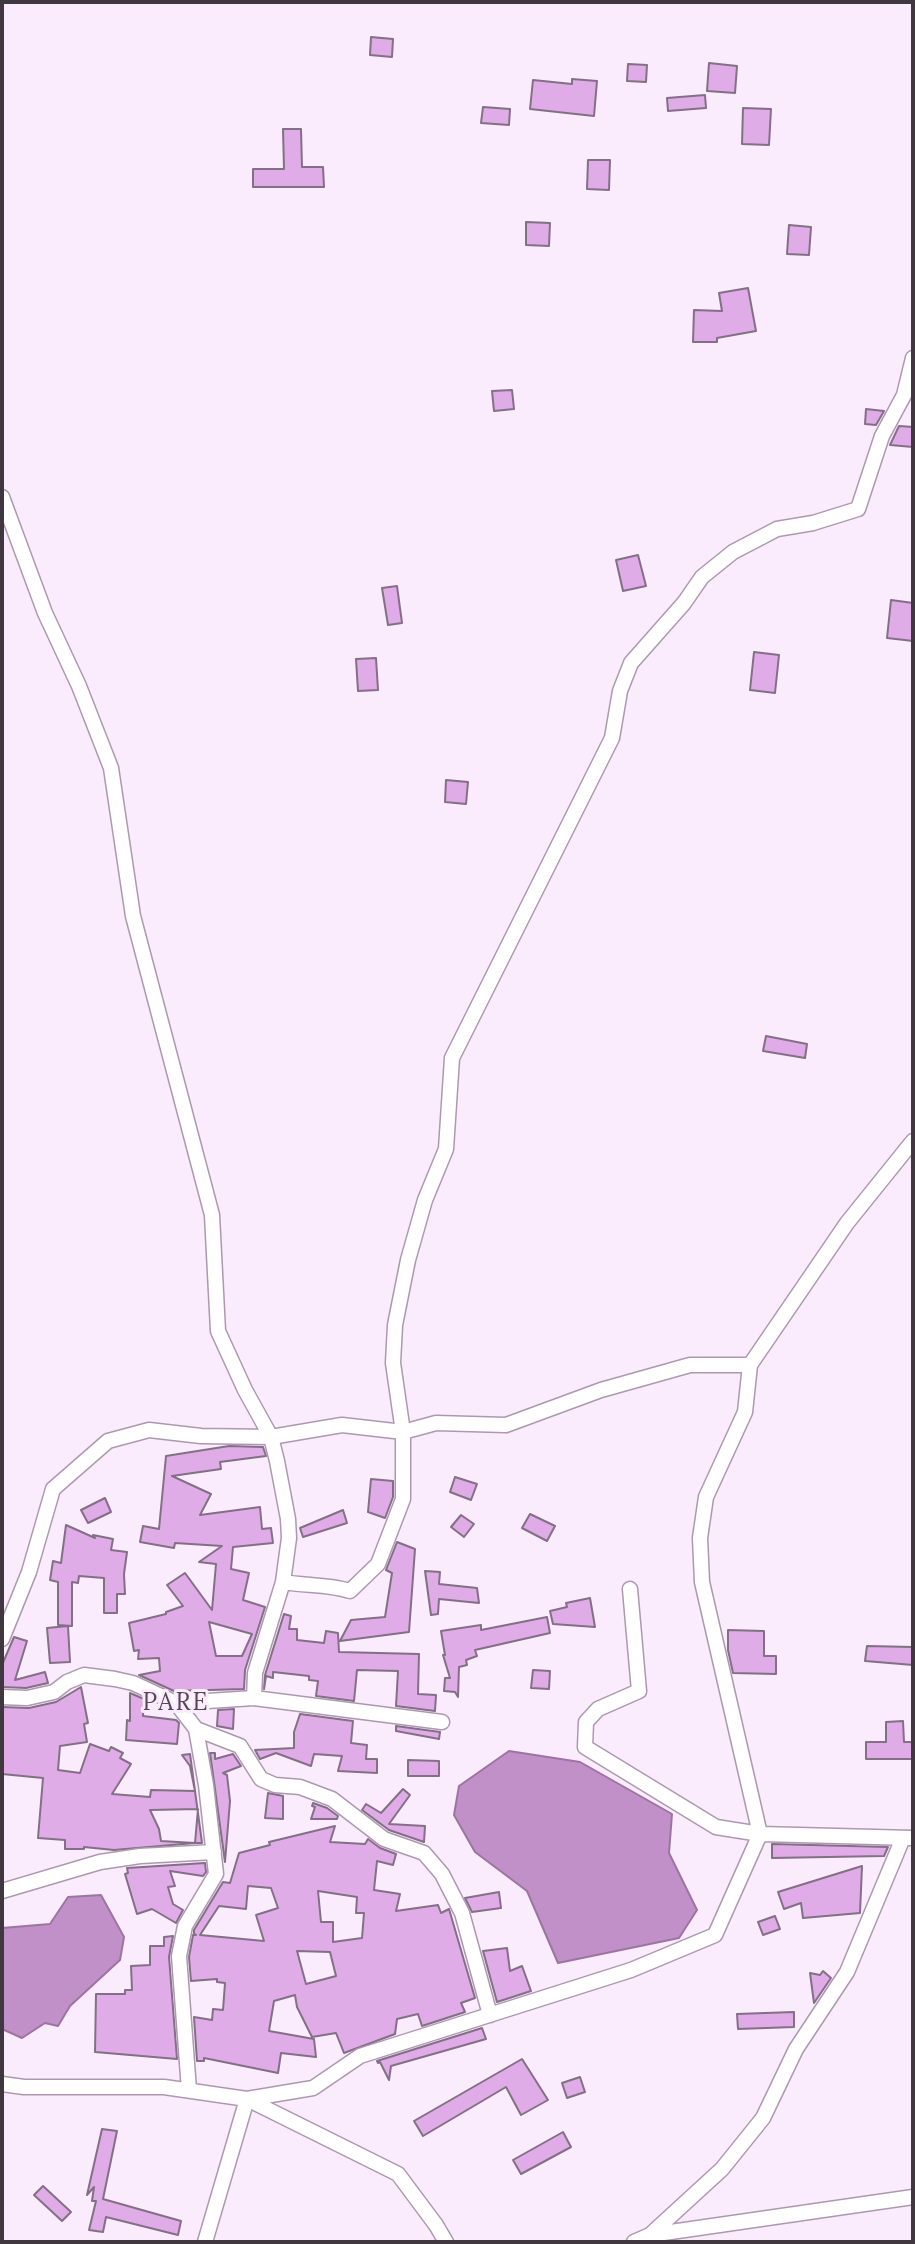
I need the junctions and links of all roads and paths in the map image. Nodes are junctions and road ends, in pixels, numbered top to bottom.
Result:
1 (913, 358) edge
2 (2, 497) edge
3 (913, 1141) edge
4 (750, 1365) junction
5 (403, 1432) junction
6 (271, 1437) junction
7 (283, 1582) junction
8 (630, 1589) dead end
9 (2, 1639) edge
10 (2, 1697) edge
11 (254, 1698) junction
12 (176, 1703) junction
13 (442, 1722) dead end
14 (196, 1729) junction
15 (760, 1834) junction
16 (908, 1838) edge
17 (214, 1852) junction
18 (2, 1891) edge
19 (490, 2015) junction
20 (2, 2084) edge
21 (189, 2090) junction
22 (247, 2099) junction
23 (913, 2197) edge
24 (650, 2235) junction
25 (205, 2242) edge
26 (446, 2242) edge
27 (634, 2242) edge

1 - 5 street
2 - 6 street
3 - 4 street
4 - 5 street
4 - 15 street
5 - 6 street
5 - 7 street
6 - 7 street
6 - 9 street
7 - 11 street
8 - 15 street
10 - 12 street
11 - 12 street
11 - 13 street
12 - 14 street
14 - 17 street
14 - 19 street
15 - 16 street
15 - 19 street
16 - 24 street
17 - 18 street
17 - 21 street
19 - 22 street
20 - 21 street
21 - 22 street
22 - 25 street
22 - 26 street
23 - 24 street
24 - 27 street

